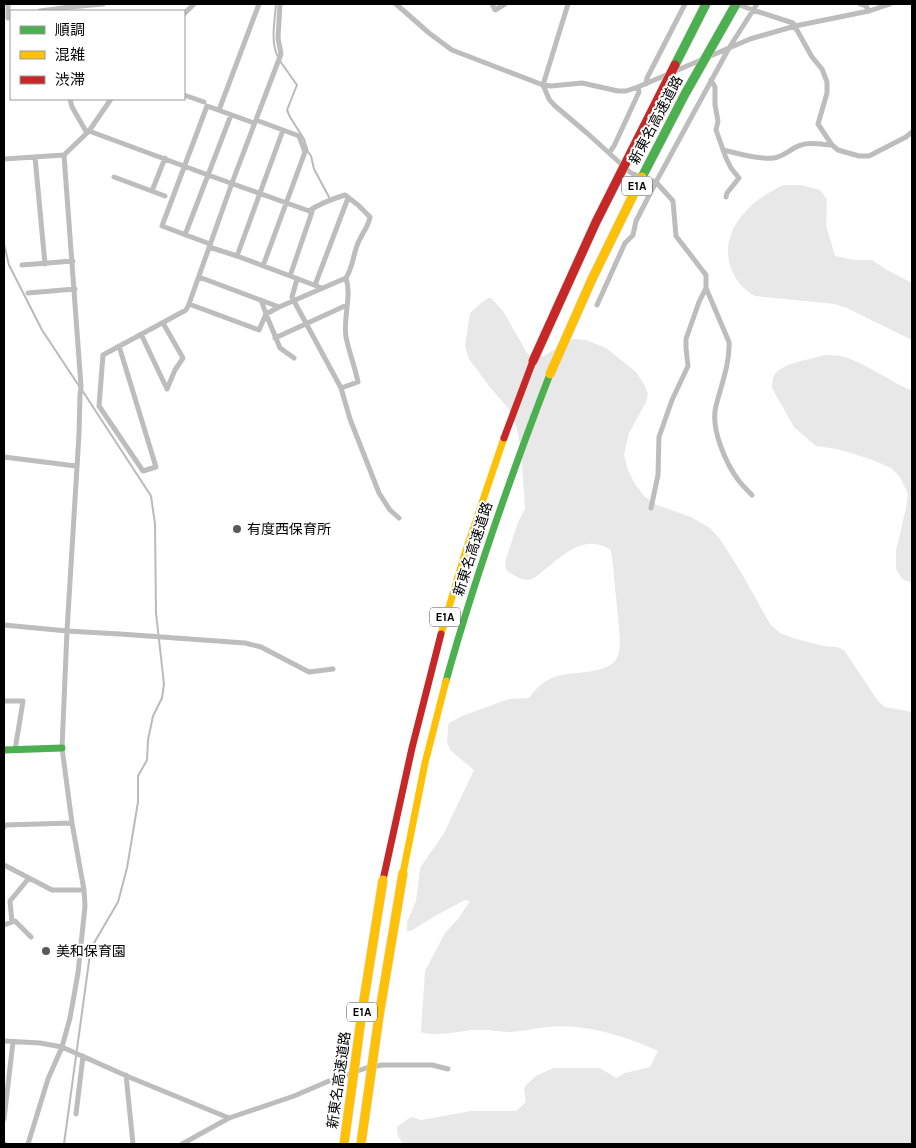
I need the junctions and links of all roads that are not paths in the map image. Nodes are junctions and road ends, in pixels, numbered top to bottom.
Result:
1 (8, 4) edge
2 (103, 4) edge
3 (194, 4) edge
4 (259, 4) edge
5 (280, 4) edge
6 (396, 4) edge
7 (492, 4) edge
8 (505, 4) edge
9 (568, 4) edge
10 (685, 4) edge
11 (706, 4) edge
12 (737, 4) edge
13 (756, 4) edge
14 (860, 4) edge
15 (890, 4) edge
16 (50, 8) edge
17 (752, 10) junction
18 (869, 11) junction
19 (185, 13) edge
20 (7, 19) edge
21 (795, 26) junction
22 (729, 48) junction
23 (711, 80) junction
24 (646, 84) junction
25 (543, 85) junction
26 (638, 88) junction
27 (185, 95) edge
28 (70, 100) edge
29 (110, 100) edge
30 (204, 102) dead end
31 (219, 110) junction
32 (231, 115) junction
33 (255, 122) junction
34 (283, 130) junction
35 (88, 132) junction
36 (912, 132) edge
37 (832, 145) junction
38 (723, 150) junction
39 (609, 153) junction
40 (64, 155) junction
41 (35, 157) junction
42 (165, 158) junction
43 (4, 159) edge
44 (184, 166) junction
45 (208, 175) junction
46 (114, 178) dead end
47 (656, 182) junction
48 (232, 183) junction
49 (152, 191) junction
50 (260, 193) junction
51 (165, 196) dead end
52 (726, 197) dead end
53 (348, 198) junction
54 (286, 203) junction
55 (309, 211) junction
56 (185, 235) junction
57 (210, 246) junction
58 (237, 256) junction
59 (73, 261) junction
60 (45, 264) junction
61 (22, 265) dead end
62 (263, 266) junction
63 (290, 276) junction
64 (199, 277) junction
65 (346, 278) junction
66 (297, 279) junction
67 (315, 285) junction
68 (322, 288) junction
69 (706, 288) junction
70 (75, 289) junction
71 (28, 293) dead end
72 (261, 300) junction
73 (294, 301) junction
74 (189, 304) junction
75 (346, 305) junction
76 (597, 305) dead end
77 (279, 307) junction
78 (266, 314) junction
79 (163, 323) junction
80 (307, 324) junction
81 (141, 334) junction
82 (275, 338) junction
83 (119, 346) junction
84 (294, 358) dead end
85 (341, 388) junction
86 (4, 457) edge
87 (76, 466) junction
88 (752, 495) dead end
89 (651, 508) dead end
90 (399, 518) dead end
91 (4, 625) edge
92 (67, 631) junction
93 (334, 669) dead end
94 (4, 701) edge
95 (62, 748) junction
96 (4, 750) edge
97 (15, 750) junction
98 (72, 823) junction
99 (4, 827) edge
100 (4, 865) edge
101 (29, 878) junction
102 (84, 890) junction
103 (12, 922) junction
104 (4, 925) edge
105 (31, 937) dead end
106 (4, 1041) edge
107 (12, 1042) junction
108 (62, 1047) junction
109 (83, 1056) junction
110 (448, 1069) dead end
111 (126, 1075) junction
112 (76, 1114) dead end
113 (229, 1118) junction
114 (4, 1119) edge
115 (28, 1144) edge
116 (133, 1144) edge
117 (182, 1144) edge
118 (344, 1144) edge
119 (361, 1144) edge

1 - 20 street
2 - 16 street
3 - 19 street
4 - 31 street
5 - 33 street
6 - 25 street
7 - 8 street
9 - 25 street
10 - 24 street
11 - 118 main road, 新東名高速道路 / E1A, bridge
12 - 17 street
12 - 119 main road, 新東名高速道路 / E1A, bridge
13 - 17 street
14 - 18 street
15 - 18 street
17 - 21 street
17 - 22 street
18 - 21 street
21 - 22 street
21 - 37 street
22 - 23 street
22 - 24 street
23 - 38 street
23 - 47 street
24 - 26 street
25 - 26 street
25 - 39 street
26 - 39 street
27 - 30 street
28 - 35 street
29 - 35 street
31 - 32 street
31 - 44 street
32 - 33 street
32 - 45 street
33 - 34 street
33 - 48 street
34 - 50 street
34 - 54 street
35 - 40 street
35 - 42 street
36 - 37 street
37 - 38 street
38 - 52 street
39 - 47 street
40 - 41 street
40 - 59 street
41 - 43 street
41 - 60 street
42 - 44 street
42 - 49 street
44 - 45 street
44 - 56 street
45 - 48 street
45 - 56 street
46 - 49 street
47 - 69 street
47 - 76 street
48 - 50 street
48 - 57 street
49 - 51 street
50 - 54 street
50 - 58 street
53 - 55 street
53 - 65 street
53 - 67 street
54 - 55 street
54 - 62 street
55 - 63 street
56 - 57 street
57 - 58 street
57 - 64 street
58 - 62 street
59 - 60 street
59 - 70 street
60 - 61 street
62 - 63 street
63 - 66 street
64 - 72 street
64 - 74 street
65 - 68 street
65 - 75 street
66 - 67 street
66 - 73 street
67 - 68 street
68 - 73 street
69 - 88 street
69 - 89 street
70 - 71 street
70 - 87 street
72 - 77 street
72 - 78 street
73 - 77 street
73 - 80 street
74 - 78 street
74 - 79 street
75 - 80 street
75 - 85 street
77 - 78 street
78 - 82 street
79 - 81 street
79 - 81 street
80 - 82 street
80 - 85 street
81 - 83 street
82 - 84 street
83 - 83 street
85 - 90 street
86 - 87 street
87 - 92 street
91 - 92 street
92 - 93 street
92 - 95 street
94 - 97 street
95 - 97 main road
95 - 98 street
96 - 97 main road
98 - 99 street
98 - 102 street
100 - 101 street
101 - 102 street
101 - 103 street
102 - 108 street
103 - 104 street
103 - 105 street
106 - 107 street
107 - 108 street
107 - 114 street
108 - 109 street
108 - 115 street
109 - 111 street
109 - 112 street
110 - 113 street
111 - 113 street
111 - 116 street
113 - 117 street

